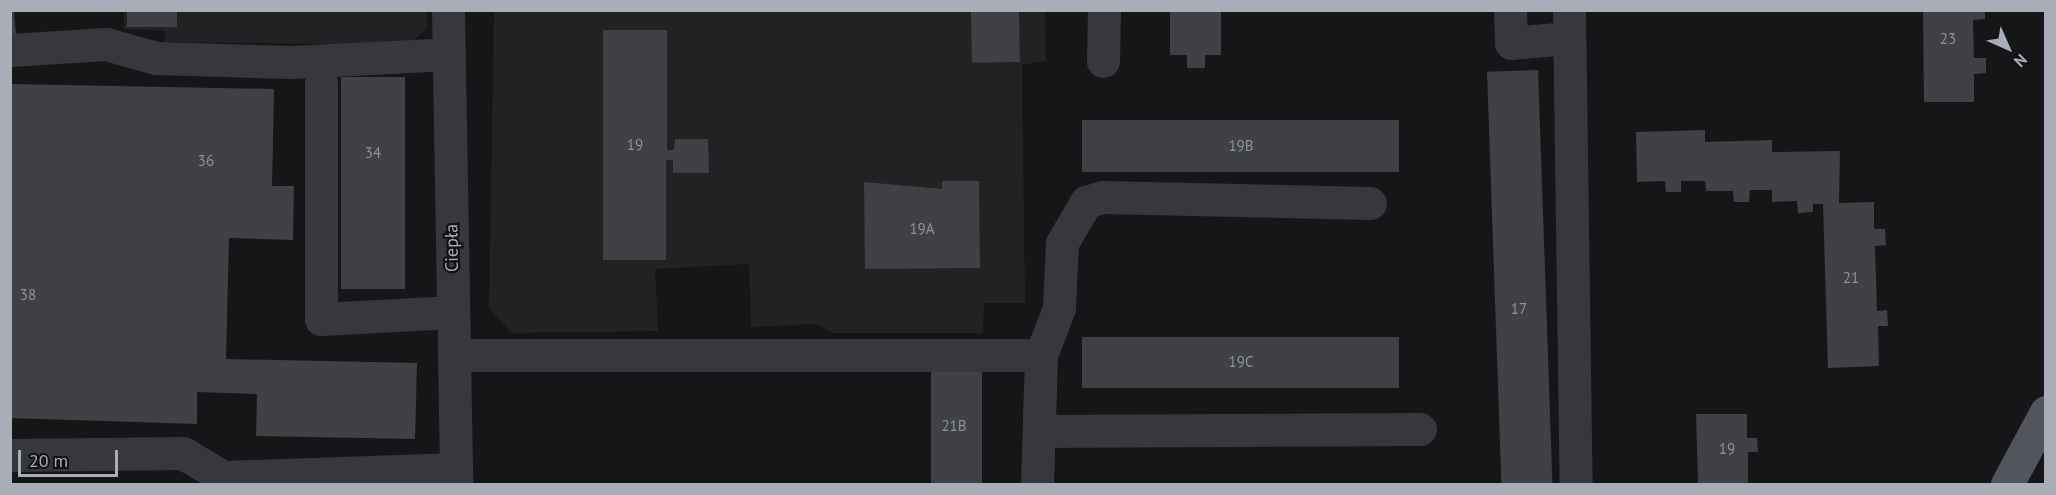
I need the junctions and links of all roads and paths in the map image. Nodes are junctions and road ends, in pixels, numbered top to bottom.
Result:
1 (448, 10) edge
2 (1104, 10) edge
3 (1510, 10) edge
4 (1569, 24) edge
5 (10, 50) edge
6 (449, 54) junction
7 (1103, 62) dead end
8 (321, 82) dead end
9 (1370, 203) dead end
10 (453, 312) junction
11 (455, 355) junction
12 (1041, 355) junction
13 (2046, 412) edge
14 (1420, 429) dead end
15 (1039, 431) junction
16 (10, 455) edge
17 (456, 477) edge
18 (1037, 484) edge
19 (1576, 484) edge
20 (2007, 484) edge

1 - 6 street, Ciepła
2 - 7 street
3 - 4 street
4 - 19 street
5 - 6 street
6 - 10 street, Ciepła
8 - 10 street
9 - 12 street
10 - 11 street, Ciepła
11 - 12 street
11 - 17 street, Ciepła
12 - 15 street
13 - 20 main road
14 - 15 street
15 - 18 street
16 - 17 street

